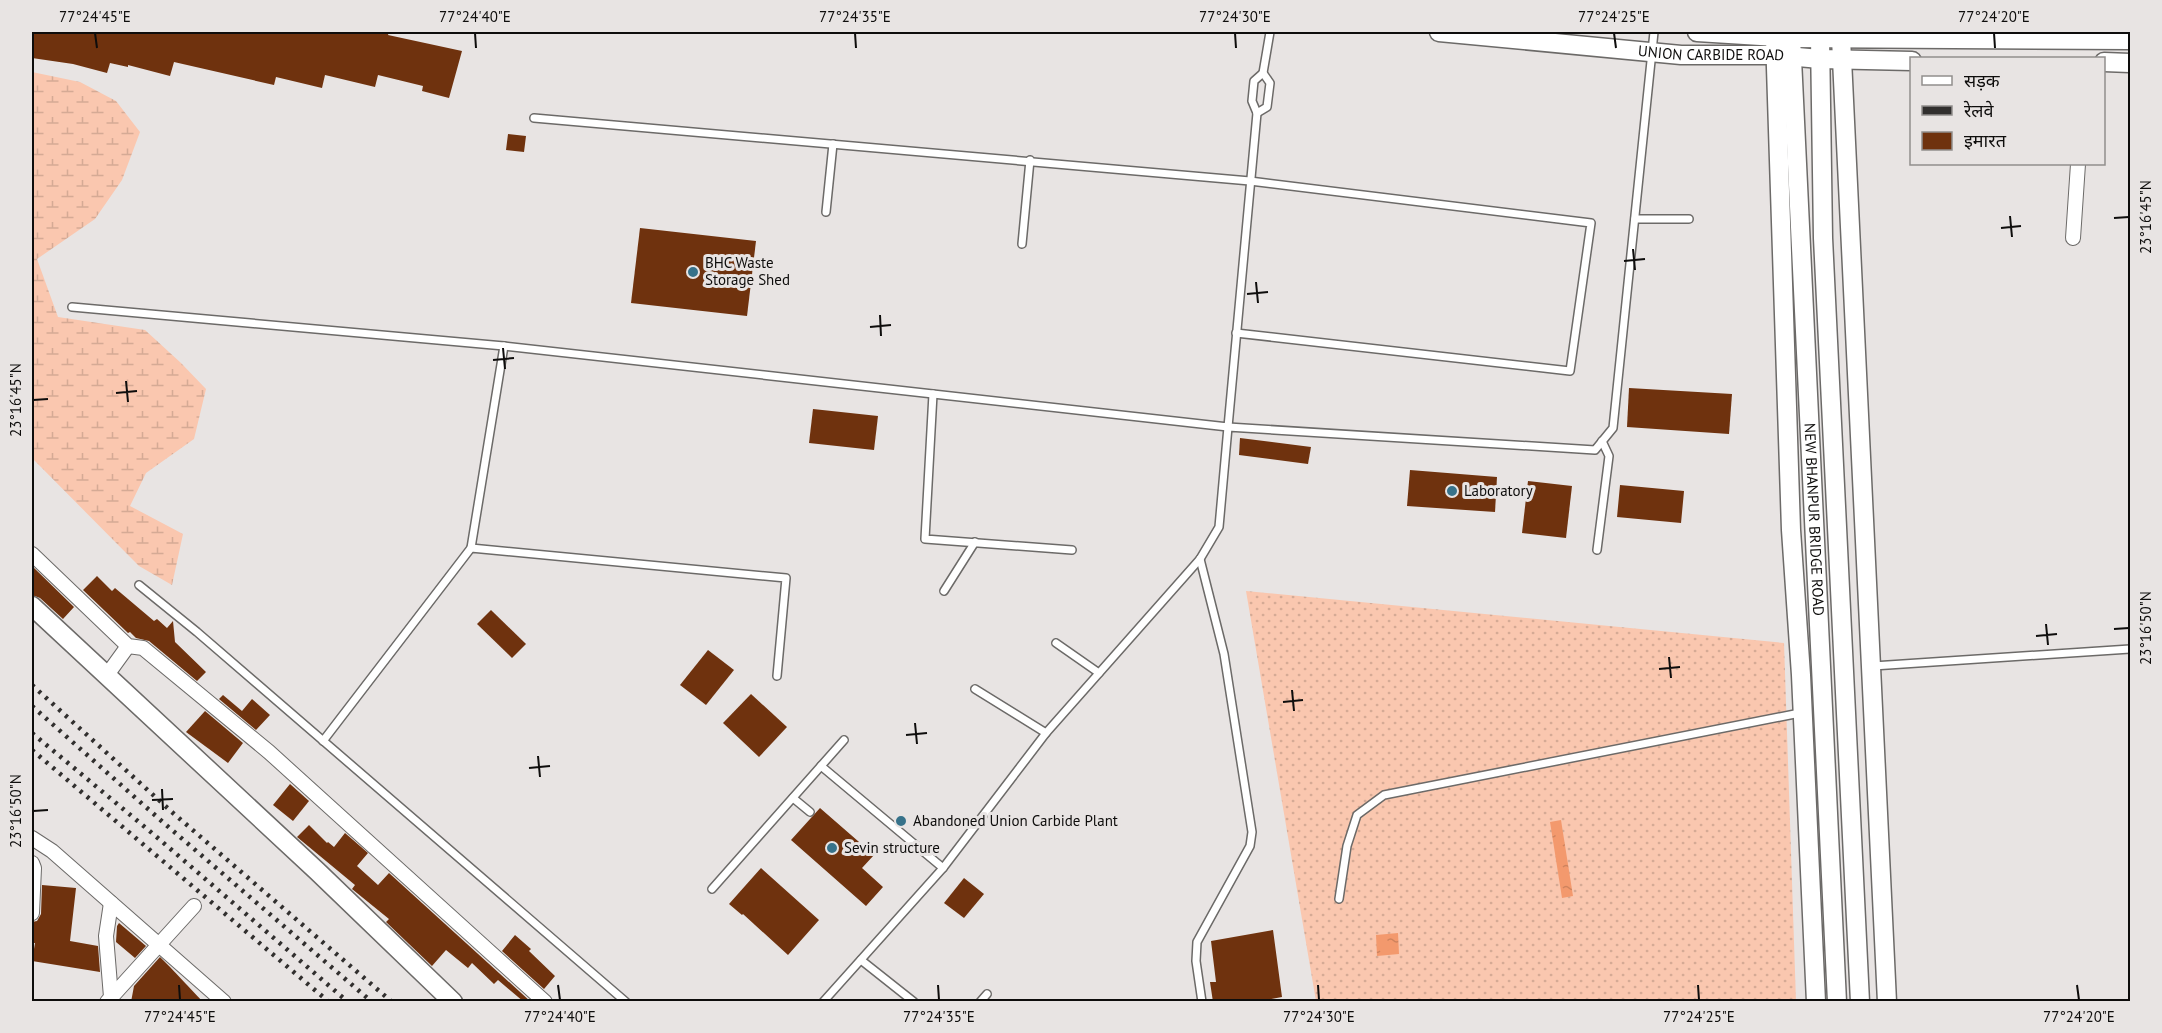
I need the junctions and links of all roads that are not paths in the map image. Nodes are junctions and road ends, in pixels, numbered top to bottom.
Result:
1 (1270, 32) edge
2 (1439, 32) edge
3 (1654, 32) edge
4 (1697, 32) edge
5 (1783, 37) junction
6 (1820, 38) junction
7 (1841, 38) junction
8 (2130, 40) edge
9 (1651, 53) junction
10 (1783, 56) junction
11 (1820, 59) junction
12 (1841, 60) junction
13 (1910, 61) edge
14 (2105, 62) edge
15 (2130, 63) edge
16 (1263, 73) junction
17 (1257, 113) junction
18 (534, 118) dead end
19 (833, 144) junction
20 (1030, 160) junction
21 (2078, 165) edge
22 (1250, 181) junction
23 (826, 212) dead end
24 (1635, 219) junction
25 (1689, 219) dead end
26 (2073, 238) dead end
27 (1022, 244) dead end
28 (72, 307) dead end
29 (1236, 333) junction
30 (504, 346) junction
31 (933, 394) junction
32 (1228, 427) junction
33 (1602, 441) junction
34 (975, 542) junction
35 (471, 548) junction
36 (1072, 550) dead end
37 (1597, 550) dead end
38 (32, 554) edge
39 (1200, 559) junction
40 (139, 585) dead end
41 (944, 591) dead end
42 (32, 606) edge
43 (1056, 643) dead end
44 (128, 646) junction
45 (2130, 649) edge
46 (1871, 667) junction
47 (1099, 673) junction
48 (107, 675) junction
49 (777, 676) dead end
50 (975, 689) dead end
51 (1803, 712) junction
52 (1046, 733) junction
53 (844, 740) dead end
54 (323, 741) junction
55 (822, 766) junction
56 (793, 798) junction
57 (810, 812) dead end
58 (32, 838) edge
59 (32, 863) edge
60 (942, 868) junction
61 (712, 889) dead end
62 (1339, 899) dead end
63 (111, 903) junction
64 (194, 906) dead end
65 (32, 913) edge
66 (159, 945) junction
67 (861, 960) junction
68 (987, 994) dead end
69 (109, 999) edge
70 (224, 1002) edge
71 (453, 1002) edge
72 (545, 1002) edge
73 (626, 1002) edge
74 (823, 1002) edge
75 (914, 1002) edge
76 (980, 1002) edge
77 (1202, 1002) edge
78 (1816, 1002) edge
79 (1838, 1002) edge
80 (1860, 1002) edge
81 (1887, 1002) edge

1 - 16 lane
2 - 9 street, UNION CARBIDE ROAD
3 - 9 lane
4 - 5 street, UNION CARBIDE ROAD
5 - 6 street, UNION CARBIDE ROAD
5 - 10 street
6 - 7 street, UNION CARBIDE ROAD
6 - 11 street, NEW BHANPUR BRIDGE ROAD
7 - 8 street, UNION CARBIDE ROAD
7 - 12 street
9 - 10 street, UNION CARBIDE ROAD
9 - 24 lane
10 - 11 street, UNION CARBIDE ROAD
10 - 51 street
10 - 79 street, NEW BHANPUR BRIDGE ROAD
11 - 12 street, UNION CARBIDE ROAD
11 - 80 street, NEW BHANPUR BRIDGE ROAD
12 - 13 street, UNION CARBIDE ROAD
12 - 46 street
14 - 15 street
16 - 17 lane
16 - 17 lane
17 - 22 lane
18 - 19 lane
19 - 20 lane
19 - 23 lane
20 - 22 lane
20 - 27 lane
21 - 26 street
22 - 29 lane
22 - 29 lane
24 - 25 lane
24 - 33 lane
28 - 30 lane
29 - 32 lane
30 - 31 lane
30 - 35 lane
31 - 32 lane
31 - 34 lane
32 - 33 lane
32 - 39 lane
33 - 37 lane
34 - 36 lane
34 - 41 lane
35 - 49 lane
35 - 54 lane
38 - 44 street
39 - 47 lane
39 - 77 lane
40 - 54 lane
42 - 48 street
43 - 47 lane
44 - 48 street
44 - 72 street
45 - 46 lane
46 - 81 street
47 - 52 lane
48 - 71 street
50 - 52 lane
51 - 62 lane
51 - 78 street
52 - 60 lane
53 - 55 lane
54 - 73 lane
55 - 56 lane
55 - 60 lane
56 - 57 lane
56 - 61 lane
58 - 63 street
59 - 65 street
60 - 67 lane
63 - 66 street
63 - 69 street
64 - 66 street
66 - 69 street
66 - 70 street
67 - 74 lane
67 - 75 lane
68 - 76 lane

